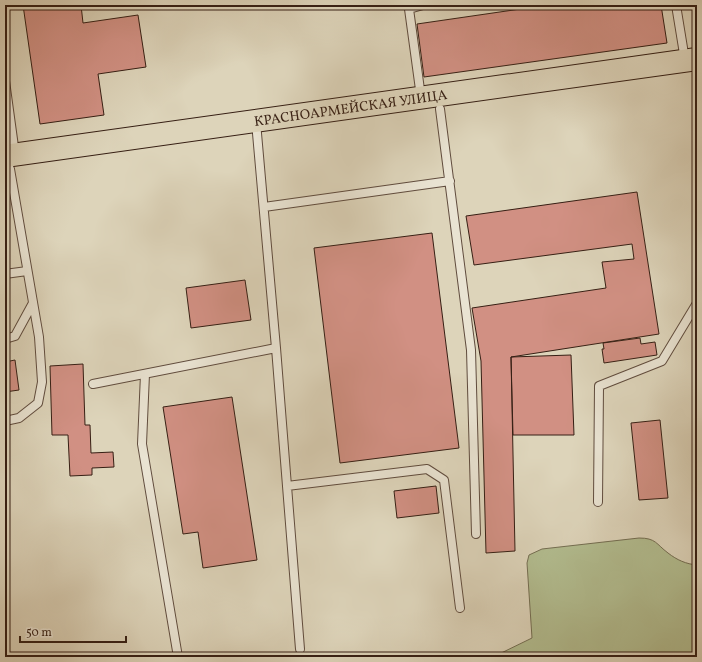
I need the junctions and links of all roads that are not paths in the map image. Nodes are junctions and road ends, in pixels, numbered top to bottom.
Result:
1 (423, 5) edge
2 (676, 5) edge
3 (693, 64) edge
4 (5, 81) edge
5 (421, 98) junction
6 (440, 109) junction
7 (256, 128) junction
8 (9, 163) edge
9 (450, 181) junction
10 (264, 207) junction
11 (27, 271) junction
12 (5, 274) edge
13 (33, 303) junction
14 (697, 303) edge
15 (5, 339) edge
16 (276, 348) junction
17 (145, 374) junction
18 (93, 384) dead end
19 (5, 421) edge
20 (287, 486) junction
21 (598, 502) dead end
22 (476, 534) dead end
23 (460, 608) dead end
24 (300, 649) dead end
25 (178, 657) edge

1 - 5 lane
2 - 3 lane
3 - 5 main road, КРАСНОАРМЕЙСКАЯ УЛИЦА
3 - 6 main road, КРАСНОАРМЕЙСКАЯ УЛИЦА
4 - 8 lane
5 - 7 main road, КРАСНОАРМЕЙСКАЯ УЛИЦА
6 - 7 main road, КРАСНОАРМЕЙСКАЯ УЛИЦА
6 - 9 lane
7 - 8 main road, КРАСНОАРМЕЙСКАЯ УЛИЦА
7 - 10 lane
8 - 11 lane
9 - 10 lane
9 - 22 lane
10 - 16 lane
11 - 12 lane
11 - 13 lane
13 - 15 lane
13 - 19 lane
14 - 21 lane
16 - 17 lane
16 - 20 lane
17 - 18 lane
17 - 25 lane
20 - 23 lane
20 - 24 lane

